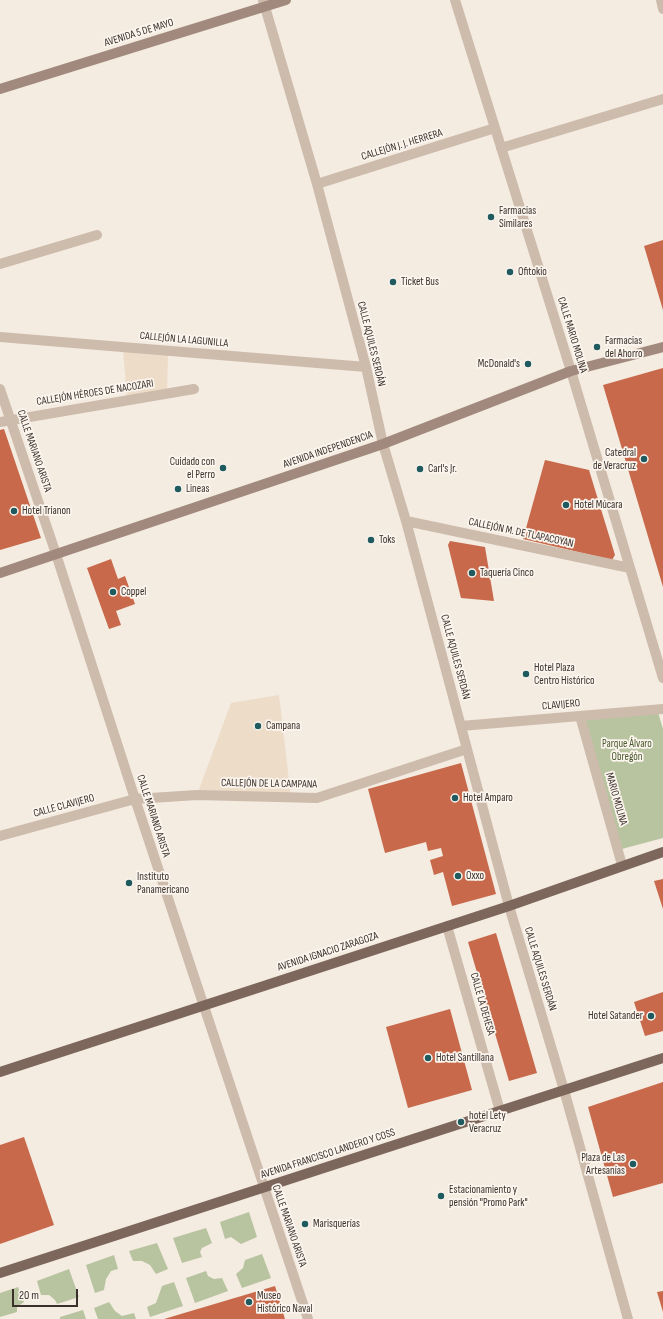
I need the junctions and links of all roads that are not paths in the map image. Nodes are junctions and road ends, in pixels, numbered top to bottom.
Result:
1 (286, 0) edge
2 (455, 0) edge
3 (661, 0) edge
4 (264, 3) edge
5 (663, 9) edge
6 (0, 89) edge
7 (663, 99) edge
8 (495, 128) junction
9 (501, 148) junction
10 (317, 184) junction
11 (97, 235) dead end
12 (0, 264) edge
13 (0, 337) edge
14 (663, 347) edge
15 (366, 367) junction
16 (572, 371) junction
17 (0, 389) edge
18 (194, 389) dead end
19 (10, 419) junction
20 (0, 422) edge
21 (383, 444) junction
22 (406, 521) junction
23 (56, 554) junction
24 (630, 568) junction
25 (0, 573) edge
26 (663, 678) edge
27 (663, 708) edge
28 (580, 716) junction
29 (461, 726) junction
30 (467, 749) junction
31 (135, 799) junction
32 (0, 836) edge
33 (663, 852) edge
34 (622, 865) junction
35 (509, 906) junction
36 (447, 926) junction
37 (204, 1005) junction
38 (663, 1058) edge
39 (0, 1072) edge
40 (564, 1090) junction
41 (500, 1111) junction
42 (263, 1188) junction
43 (0, 1273) edge
44 (308, 1319) edge
45 (628, 1319) edge

1 - 4 street, AVENIDA 5 DE MAYO
2 - 8 street, CALLE MARIO MOLINA
3 - 5 street
4 - 6 street, AVENIDA 5 DE MAYO
4 - 10 street, CALLE AQUILES SERDÁN
7 - 9 street
8 - 9 street, CALLE MARIO MOLINA
8 - 10 street, CALLEJÓN J. J. HERRERA
9 - 16 street, CALLE MARIO MOLINA
10 - 15 street, CALLE AQUILES SERDÁN
11 - 12 street
13 - 15 street, CALLEJÓN LA LAGUNILLA
14 - 16 street, AVENIDA INDEPENDENCIA
15 - 21 street, CALLE AQUILES SERDÁN
16 - 21 street, AVENIDA INDEPENDENCIA
16 - 24 street, CALLE MARIO MOLINA
17 - 19 street, CALLE MARIANO ARISTA
18 - 19 street, CALLEJÓN HÉROES DE NACOZARI
19 - 20 street, CALLEJÓN HÉROES DE NACOZARI
19 - 23 street, CALLE MARIANO ARISTA
21 - 22 street, CALLE AQUILES SERDÁN
21 - 23 street, AVENIDA INDEPENDENCIA
22 - 24 street, CALLEJÓN M. DE TLAPACOYAN
22 - 29 street, CALLE AQUILES SERDÁN
23 - 25 street, AVENIDA INDEPENDENCIA
23 - 31 street, CALLE MARIANO ARISTA
24 - 26 street, CALLE MARIO MOLINA
27 - 28 street, CLAVIJERO
28 - 29 street, CLAVIJERO
28 - 34 street, MARIO MOLINA
29 - 30 street, CALLE AQUILES SERDÁN
30 - 31 street, CALLEJÓN DE LA CAMPANA
30 - 35 street, CALLE AQUILES SERDÁN
31 - 32 street, CALLE CLAVIJERO
31 - 37 street, CALLE MARIANO ARISTA
33 - 34 main road, AVENIDA IGNACIO ZARAGOZA
34 - 35 main road, AVENIDA IGNACIO ZARAGOZA
35 - 36 main road, AVENIDA IGNACIO ZARAGOZA
35 - 40 street, CALLE AQUILES SERDÁN
36 - 37 main road, AVENIDA IGNACIO ZARAGOZA
36 - 41 street, CALLE LA DEHESA
37 - 39 main road, AVENIDA IGNACIO ZARAGOZA
37 - 42 street, CALLE MARIANO ARISTA
38 - 40 main road, AVENIDA FRANCISCO LANDERO Y COSS
40 - 41 main road, AVENIDA FRANCISCO LANDERO Y COSS
40 - 45 street, CALLE AQUILES SERDÁN
41 - 42 main road, AVENIDA FRANCISCO LANDERO Y COSS
42 - 43 main road, AVENIDA FRANCISCO LANDERO Y COSS
42 - 44 street, CALLE MARIANO ARISTA

